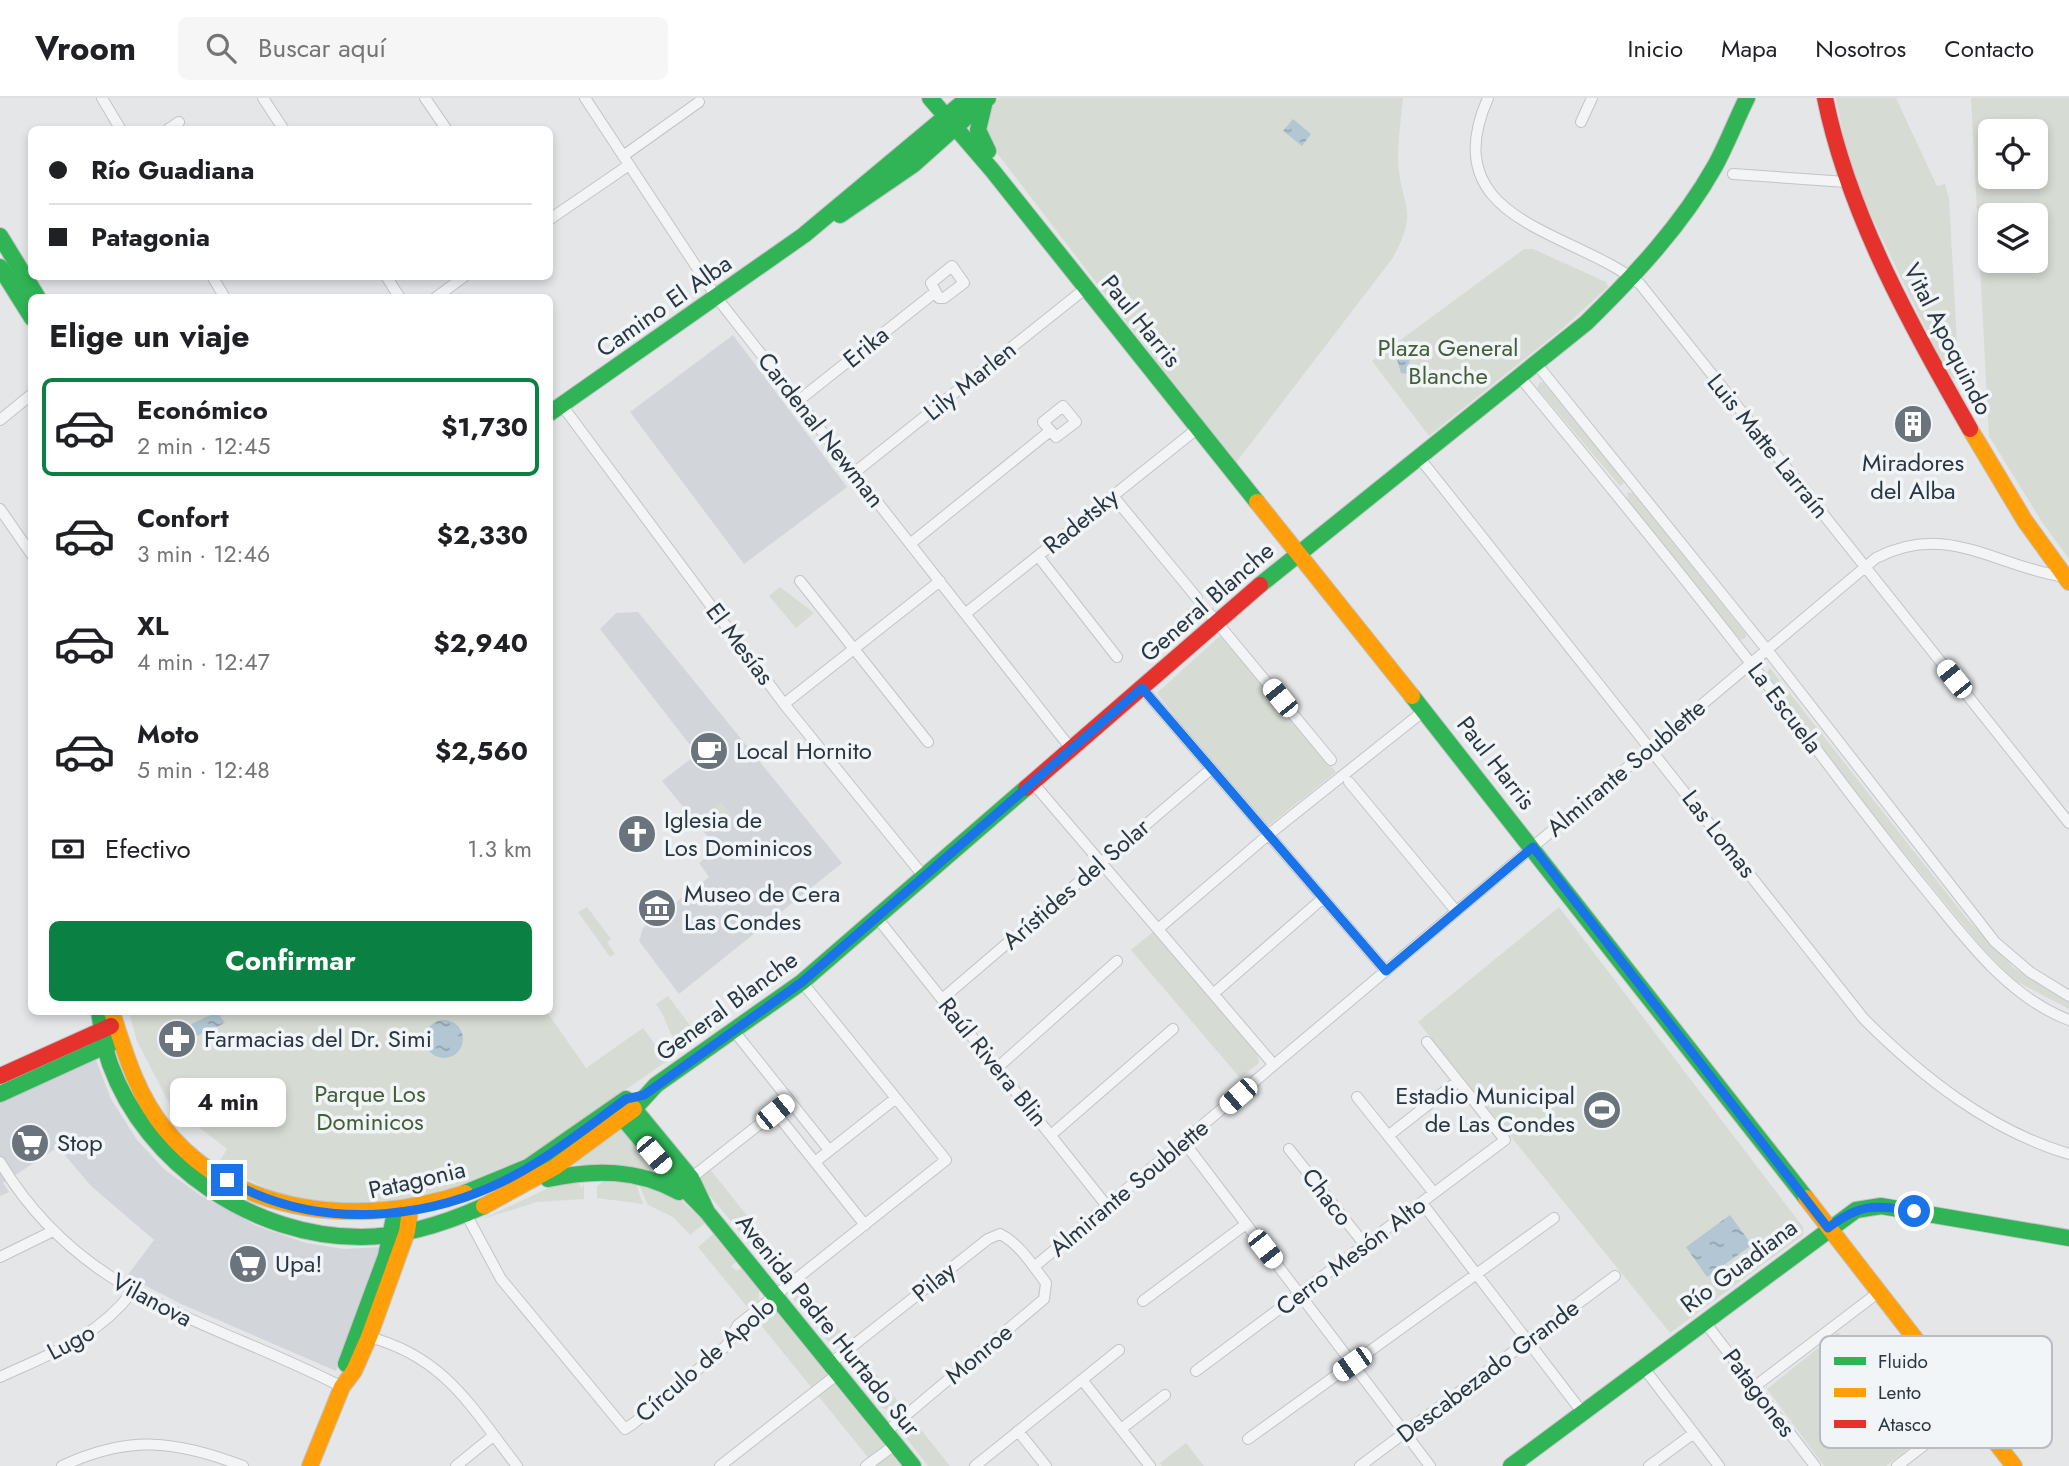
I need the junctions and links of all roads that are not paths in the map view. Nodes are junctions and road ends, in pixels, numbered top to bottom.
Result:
1 (102, 98) edge
2 (263, 98) edge
3 (425, 98) edge
4 (585, 98) edge
5 (930, 98) edge
6 (968, 98) edge
7 (1488, 98) edge
8 (1592, 98) edge
9 (1747, 98) edge
10 (1825, 98) edge
11 (987, 99) edge
12 (699, 103) dead end
13 (179, 122) dead end
14 (951, 122) junction
15 (1581, 122) dead end
16 (119, 126) edge
17 (173, 126) edge
18 (281, 126) edge
19 (444, 126) edge
20 (626, 160) junction
21 (992, 170) junction
22 (1733, 174) dead end
23 (1846, 182) junction
24 (553, 217) edge
25 (0, 236) edge
26 (0, 267) edge
27 (1632, 278) junction
28 (460, 280) edge
29 (1086, 288) junction
30 (933, 293) dead end
31 (36, 294) edge
32 (441, 294) edge
33 (717, 298) junction
34 (28, 312) edge
35 (1535, 362) junction
36 (1518, 376) junction
37 (28, 397) edge
38 (798, 401) junction
39 (555, 408) edge
40 (0, 420) edge
41 (1198, 428) junction
42 (1050, 431) dead end
43 (1418, 456) junction
44 (854, 473) junction
45 (1632, 482) junction
46 (1615, 495) junction
47 (1113, 496) junction
48 (0, 509) edge
49 (910, 544) junction
50 (28, 549) edge
51 (1297, 552) junction
52 (1038, 556) junction
53 (1865, 567) junction
54 (2067, 580) edge
55 (800, 581) dead end
56 (940, 582) junction
57 (1197, 598) dead end
58 (965, 614) junction
59 (1214, 618) junction
60 (855, 648) junction
61 (1767, 649) junction
62 (1117, 657) dead end
63 (1751, 663) junction
64 (1142, 688) junction
65 (784, 704) junction
66 (1425, 710) junction
67 (928, 742) dead end
68 (1651, 747) junction
69 (1072, 750) junction
70 (1331, 760) dead end
71 (1211, 769) junction
72 (1349, 782) dead end
73 (1033, 783) junction
74 (2069, 823) edge
75 (1268, 835) junction
76 (1533, 847) junction
77 (1101, 863) junction
78 (925, 878) junction
79 (1322, 899) junction
80 (1456, 911) junction
81 (878, 919) junction
82 (1158, 929) junction
83 (1116, 961) dead end
84 (1386, 971) junction
85 (802, 982) junction
86 (1213, 994) junction
87 (2069, 996) edge
88 (942, 999) junction
89 (101, 1015) edge
90 (2069, 1020) edge
91 (1174, 1028) dead end
92 (110, 1030) edge
93 (734, 1031) junction
94 (1427, 1042) dead end
95 (1274, 1065) junction
96 (997, 1068) junction
97 (0, 1076) edge
98 (1458, 1081) junction
99 (0, 1094) edge
100 (1357, 1097) dead end
101 (895, 1098) junction
102 (789, 1101) junction
103 (624, 1108) junction
104 (775, 1112) junction
105 (1051, 1135) junction
106 (1388, 1136) junction
107 (1184, 1142) junction
108 (1289, 1149) dead end
109 (829, 1150) junction
110 (2069, 1154) edge
111 (0, 1162) edge
112 (815, 1162) junction
113 (691, 1178) junction
114 (531, 1185) junction
115 (1434, 1193) junction
116 (1422, 1203) junction
117 (1107, 1206) junction
118 (403, 1211) junction
119 (707, 1212) junction
120 (466, 1214) junction
121 (1554, 1218) dead end
122 (1246, 1224) junction
123 (865, 1225) junction
124 (1828, 1228) junction
125 (53, 1231) junction
126 (400, 1233) junction
127 (2069, 1238) edge
128 (1365, 1245) junction
129 (0, 1257) edge
130 (1034, 1267) junction
131 (1477, 1274) junction
132 (1615, 1276) dead end
133 (132, 1292) junction
134 (1879, 1292) junction
135 (1300, 1294) junction
136 (777, 1296) junction
137 (1143, 1301) dead end
138 (1704, 1321) junction
139 (369, 1336) junction
140 (1821, 1336) edge
141 (1913, 1336) edge
142 (1820, 1337) edge
143 (1528, 1341) junction
144 (1119, 1350) dead end
145 (1352, 1364) junction
146 (1643, 1367) junction
147 (835, 1368) junction
148 (1196, 1371) dead end
149 (0, 1377) edge
150 (1083, 1381) junction
151 (342, 1387) junction
152 (1754, 1387) junction
153 (1165, 1395) dead end
154 (1582, 1412) junction
155 (1121, 1429) junction
156 (1018, 1432) junction
157 (1405, 1433) junction
158 (1694, 1433) junction
159 (494, 1436) junction
160 (891, 1438) junction
161 (1248, 1439) dead end
162 (1920, 1448) edge
163 (2000, 1448) edge
164 (62, 1466) edge
165 (243, 1466) edge
166 (310, 1466) edge
167 (456, 1466) edge
168 (516, 1466) edge
169 (721, 1466) edge
170 (866, 1466) edge
171 (914, 1466) edge
172 (975, 1466) edge
173 (1045, 1466) edge
174 (1150, 1466) edge
175 (1360, 1466) edge
176 (1430, 1466) edge
177 (1511, 1466) edge
178 (1649, 1466) edge
179 (1719, 1466) edge
180 (1815, 1466) edge
181 (1896, 1466) edge
182 (2014, 1466) edge

1 - 16 street
2 - 18 street
3 - 19 street
4 - 20 street, Cardenal Newman
5 - 14 main road, Paul Harris
6 - 14 main road, Camino El Alba
7 - 27 street, Luis Matte Larraín
8 - 15 street
9 - 27 main road, General Blanche
10 - 23 main road, Vital Apoquindo
11 - 14 main road, Camino El Alba
11 - 21 main road
12 - 20 street
13 - 17 street
14 - 21 main road, Paul Harris
14 - 33 main road, Camino El Alba
20 - 24 street
20 - 33 street, Cardenal Newman
21 - 29 main road, Paul Harris
22 - 23 street
23 - 54 main road, Vital Apoquindo
25 - 31 main road
26 - 34 main road
27 - 35 main road, General Blanche
27 - 53 street, Luis Matte Larraín
28 - 32 street
29 - 41 main road, Paul Harris
29 - 44 street, Lily Marlen
30 - 38 street, Erika
33 - 38 street, Cardenal Newman
33 - 39 main road, Camino El Alba
35 - 36 main road, General Blanche
35 - 45 street, La Escuela
36 - 43 main road, General Blanche
36 - 46 street, La Escuela
37 - 40 street
38 - 44 street, Cardenal Newman
39 - 65 street, El Mesías
41 - 47 street, Radetsky
41 - 51 main road, Paul Harris
42 - 49 street
43 - 51 main road, General Blanche
43 - 68 street, Las Lomas
44 - 49 street, Cardenal Newman
45 - 46 street
45 - 61 street, La Escuela
46 - 63 street, La Escuela
47 - 52 street, Radetsky
47 - 57 street
48 - 50 street
49 - 56 street, Cardenal Newman
51 - 59 main road, General Blanche
51 - 66 main road, Paul Harris
52 - 58 street, Radetsky
52 - 62 street
53 - 54 street, Almirante Soublette
53 - 61 street, Almirante Soublette
53 - 74 street, Luis Matte Larraín
55 - 60 street
56 - 58 street, Cardenal Newman
56 - 60 street
58 - 69 street, Cardenal Newman
59 - 64 main road, General Blanche
59 - 70 street
60 - 65 street
60 - 67 street
61 - 63 street, Almirante Soublette
61 - 87 street, La Escuela
63 - 68 street, Almirante Soublette
63 - 90 street, La Escuela
64 - 69 main road, General Blanche
64 - 71 street
65 - 78 street, El Mesías
66 - 75 street
66 - 76 main road, Paul Harris
68 - 76 street, Almirante Soublette
68 - 110 street, Las Lomas
69 - 73 main road, General Blanche
71 - 75 street
71 - 77 street, Arístides del Solar
72 - 80 street
73 - 77 street
73 - 78 main road, General Blanche
75 - 79 street
75 - 82 street
76 - 80 street, Almirante Soublette
76 - 124 main road, Paul Harris
77 - 82 street
77 - 88 street, Arístides del Solar
78 - 81 main road, General Blanche
79 - 84 street
79 - 86 street
80 - 84 street, Almirante Soublette
81 - 85 main road, General Blanche
81 - 88 street, Raúl Rivera Blin
82 - 86 street
83 - 96 street
84 - 95 street, Almirante Soublette
85 - 93 main road, General Blanche
85 - 101 street, Círculo de Apolo
86 - 95 street
88 - 96 street, Raúl Rivera Blin
89 - 92 main road
91 - 105 street
92 - 97 main road
92 - 99 main road
92 - 118 main road, Patagonia
92 - 126 main road, Patagonia
93 - 102 street
93 - 103 main road, General Blanche
94 - 98 street
95 - 107 street, Almirante Soublette
96 - 105 street, Raúl Rivera Blin
98 - 106 street
98 - 115 street, Cerro Mesón Alto
100 - 106 street
101 - 109 street
101 - 123 street, Círculo de Apolo
102 - 104 street
102 - 109 street
103 - 113 main road, Avenida Padre Hurtado Sur
103 - 114 main road, Patagonia
103 - 118 main road, Patagonia
103 - 119 main road, Avenida Padre Hurtado Sur
104 - 112 street
104 - 113 street
105 - 117 street, Raúl Rivera Blin
106 - 115 street
107 - 117 street, Almirante Soublette
107 - 122 street
108 - 128 street, Chaco
109 - 112 street
111 - 125 street, Vilanova
112 - 123 street
113 - 119 main road, Avenida Padre Hurtado Sur
114 - 119 main road
114 - 120 main road, Patagonia
115 - 116 street, Cerro Mesón Alto
116 - 128 street, Cerro Mesón Alto
116 - 131 street
117 - 130 street, Almirante Soublette
118 - 126 main road
119 - 136 main road, Avenida Padre Hurtado Sur
120 - 126 main road, Patagonia
120 - 136 street, Círculo de Apolo
121 - 131 street
122 - 135 street
122 - 137 street
123 - 136 street, Círculo de Apolo
124 - 127 main road, Río Guadiana
124 - 134 main road, Paul Harris
124 - 138 main road, Río Guadiana
125 - 129 street
125 - 133 street, Vilanova
126 - 139 main road
126 - 151 main road
128 - 135 street, Cerro Mesón Alto
130 - 147 street, Pilay
130 - 160 street, Monroe
131 - 143 street
131 - 145 street
132 - 143 street, Descabezado Grande
133 - 149 street, Lugo
133 - 151 street, Vilanova
134 - 140 street
134 - 141 main road, Paul Harris
135 - 145 street
135 - 148 street, Cerro Mesón Alto
136 - 147 main road, Avenida Padre Hurtado Sur
138 - 146 main road, Río Guadiana
138 - 152 street, Patagones
139 - 151 main road
139 - 159 street
142 - 152 street
143 - 154 street
143 - 157 street, Descabezado Grande
144 - 150 street
145 - 157 street
145 - 161 street
146 - 154 main road, Río Guadiana
146 - 158 street
147 - 160 main road, Avenida Padre Hurtado Sur
147 - 169 street
150 - 155 street
150 - 156 street
151 - 166 main road
152 - 180 street, Patagones
153 - 155 street
154 - 177 main road, Río Guadiana
155 - 174 street
156 - 172 street
156 - 173 street
157 - 175 street, Descabezado Grande
157 - 176 street
158 - 178 street
158 - 179 street
159 - 167 street
159 - 168 street
160 - 170 street, Monroe
160 - 171 main road, Avenida Padre Hurtado Sur
162 - 181 street
163 - 182 main road, Paul Harris
164 - 165 street

